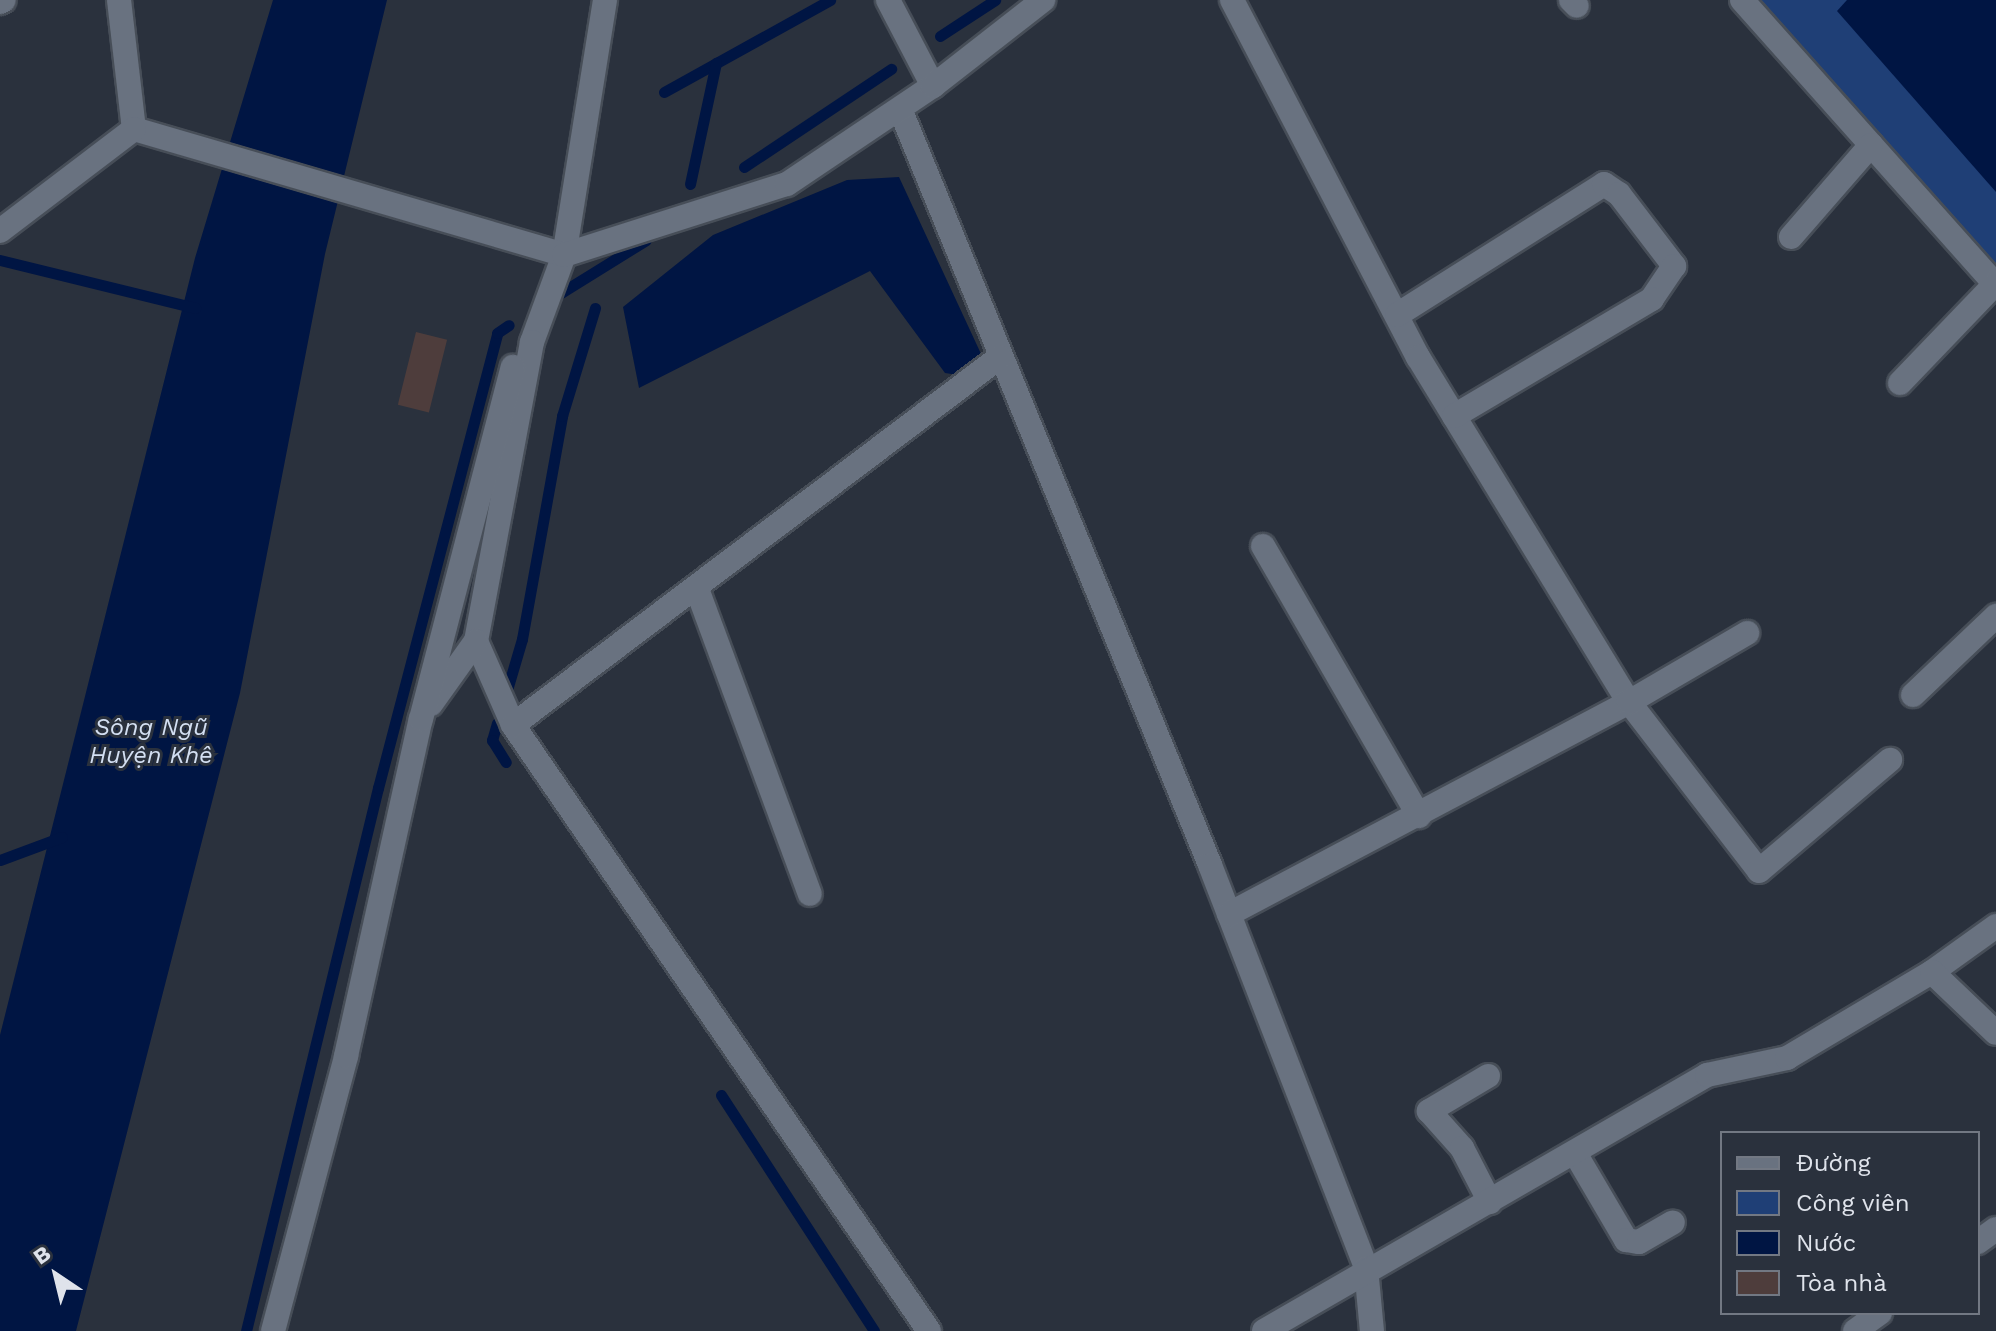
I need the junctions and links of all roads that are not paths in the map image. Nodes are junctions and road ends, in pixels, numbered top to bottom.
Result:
1 (119, 0) edge
2 (605, 0) edge
3 (888, 0) edge
4 (1043, 0) edge
5 (1232, 0) edge
6 (1742, 0) edge
7 (933, 86) junction
8 (900, 109) junction
9 (141, 131) junction
10 (1871, 145) junction
11 (0, 231) edge
12 (1791, 237) dead end
13 (564, 255) junction
14 (1996, 285) edge
15 (1397, 315) junction
16 (532, 342) junction
17 (1000, 357) junction
18 (1900, 383) dead end
19 (1454, 416) junction
20 (1263, 546) dead end
21 (697, 589) junction
22 (1996, 616) edge
23 (1747, 633) dead end
24 (476, 641) junction
25 (1913, 695) dead end
26 (1629, 702) junction
27 (421, 719) junction
28 (513, 725) junction
29 (1890, 760) dead end
30 (1419, 816) junction
31 (810, 894) dead end
32 (1229, 914) junction
33 (1996, 926) edge
34 (1932, 972) junction
35 (1995, 1035) edge
36 (1488, 1076) dead end
37 (1575, 1153) junction
38 (1490, 1202) junction
39 (1673, 1222) dead end
40 (1366, 1268) junction
41 (1877, 1315) edge
42 (273, 1331) edge
43 (929, 1331) edge
44 (1264, 1331) edge
45 (1372, 1331) edge
46 (1855, 1331) edge

1 - 9 street
2 - 13 street
3 - 7 street
4 - 7 street
5 - 15 street
6 - 10 street
7 - 8 street
8 - 13 street
8 - 17 street
9 - 11 street
9 - 13 street
10 - 12 street
10 - 14 street
13 - 16 street
14 - 18 street
15 - 19 street
15 - 19 street
16 - 24 street
16 - 27 street
17 - 21 street
17 - 32 street
19 - 26 street
20 - 30 street
21 - 28 street
21 - 31 street
22 - 25 street
23 - 26 street
24 - 27 street
24 - 28 street
26 - 29 street
26 - 30 street
27 - 42 street
28 - 43 street
30 - 32 street
32 - 40 street
33 - 34 street
34 - 35 street
34 - 37 street
36 - 38 street
37 - 38 street
37 - 39 street
38 - 40 street
40 - 44 street
40 - 45 street
41 - 46 street

